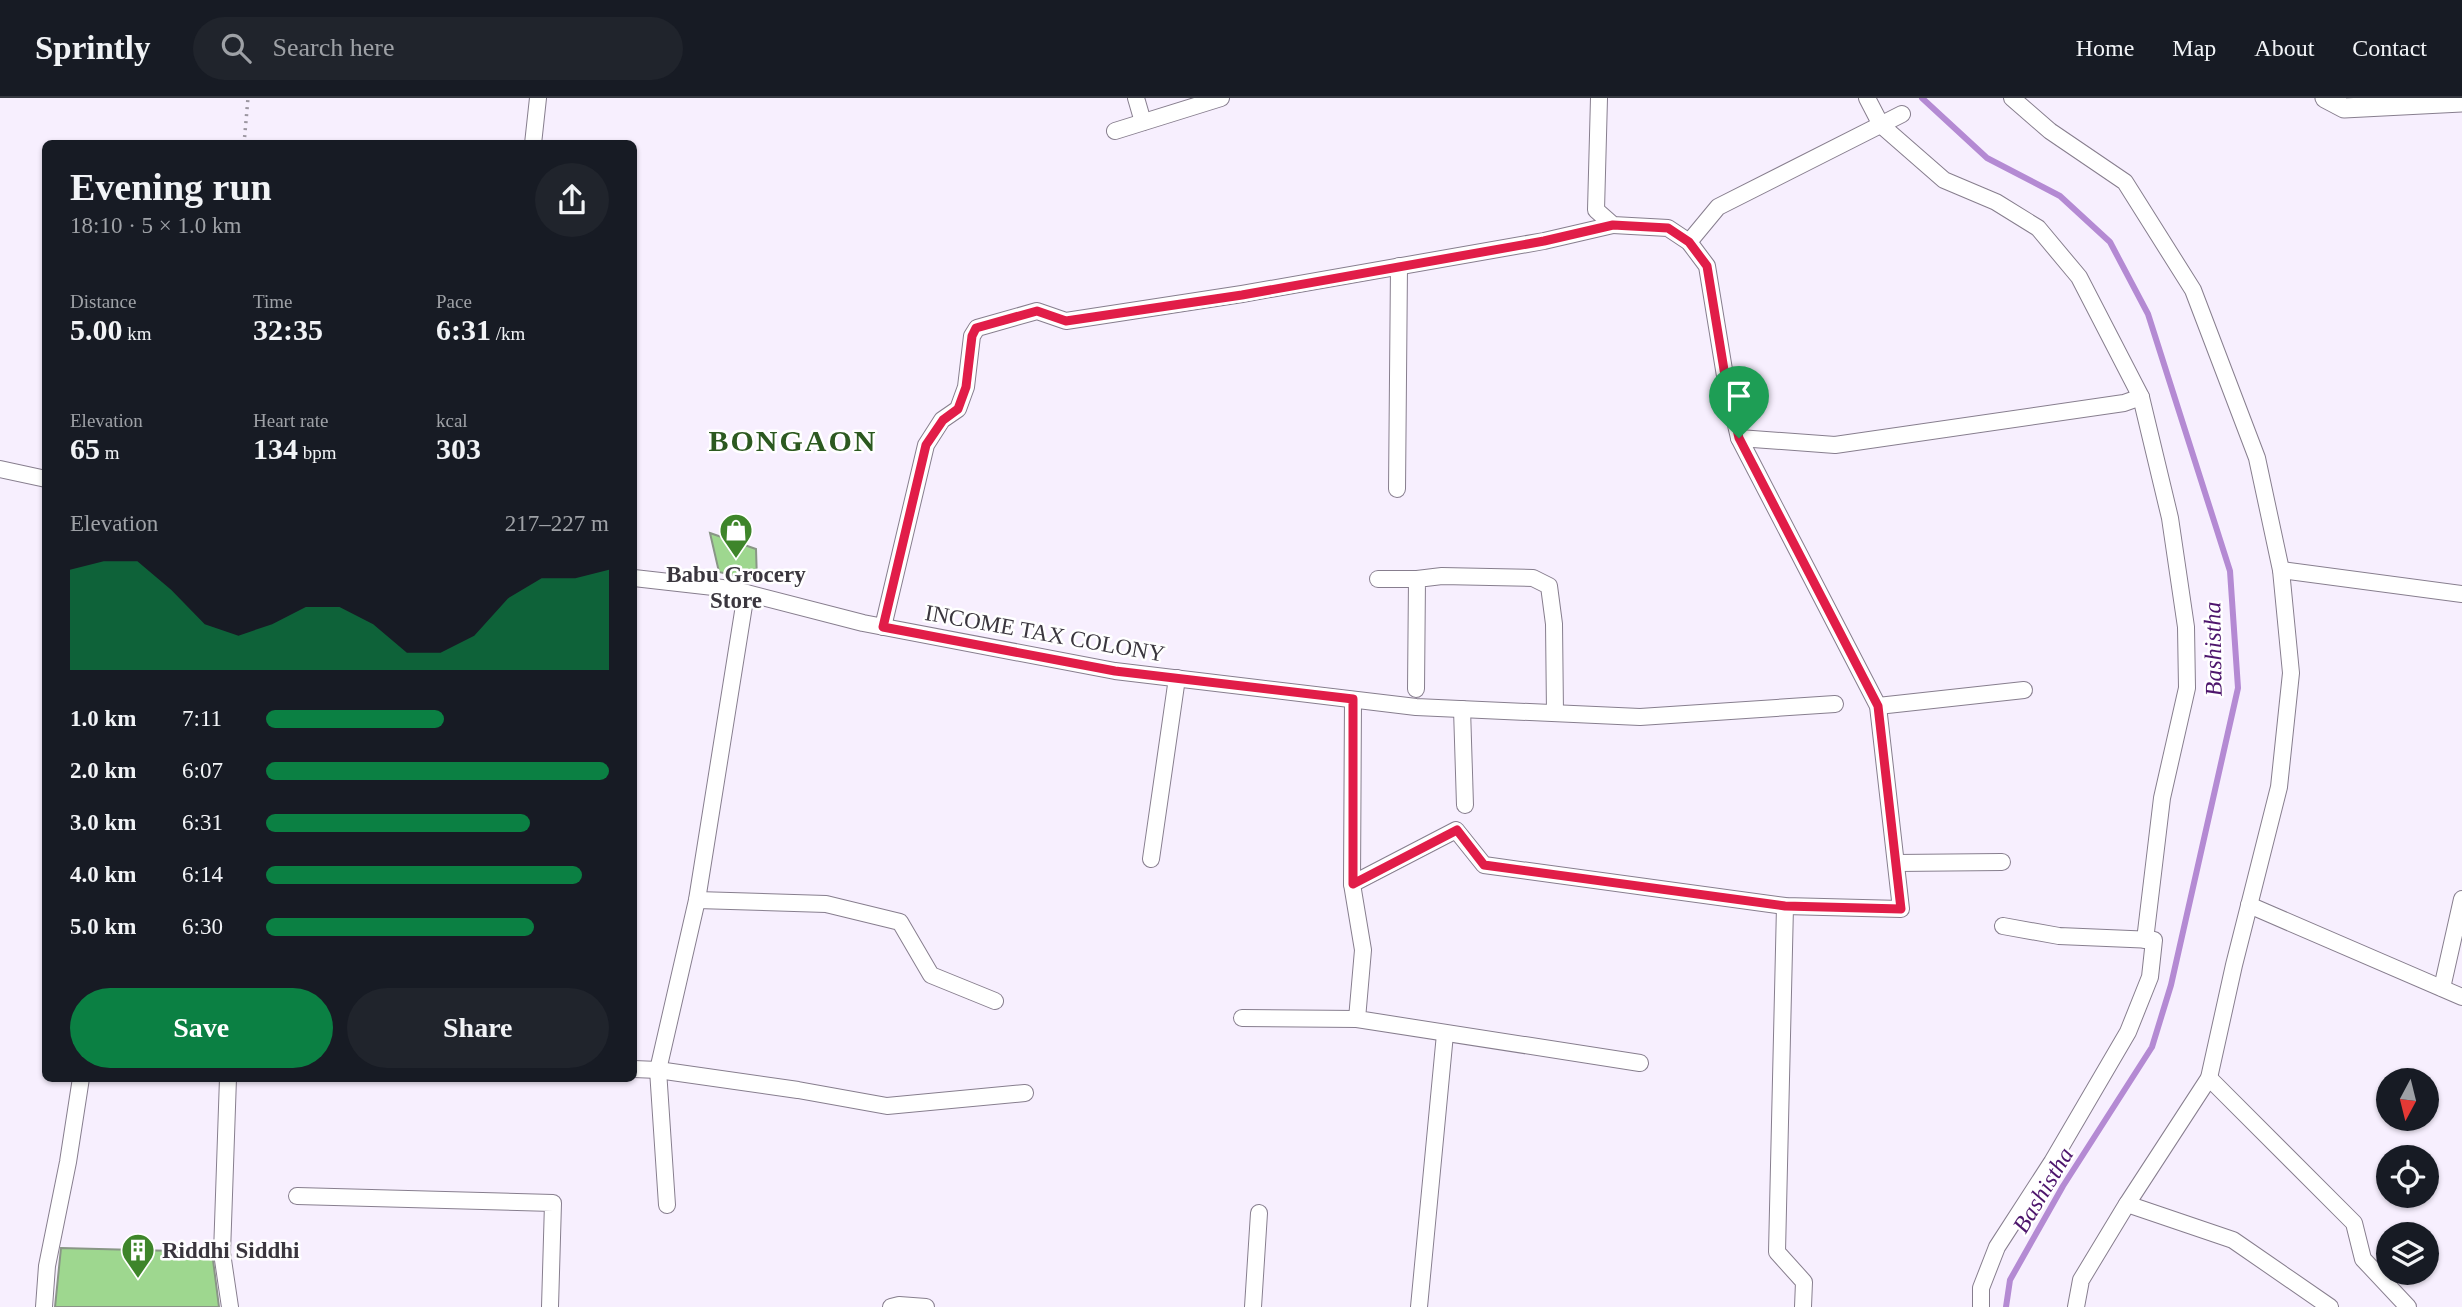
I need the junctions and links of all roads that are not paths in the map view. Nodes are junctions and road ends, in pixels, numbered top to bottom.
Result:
1 (538, 98) edge
2 (1136, 98) edge
3 (1221, 98) edge
4 (1599, 98) edge
5 (1867, 98) edge
6 (2012, 98) edge
7 (2325, 98) edge
8 (2462, 102) edge
9 (1902, 114) dead end
10 (1143, 122) junction
11 (1881, 125) junction
12 (1115, 131) dead end
13 (533, 140) edge
14 (1613, 225) junction
15 (1689, 242) junction
16 (1399, 266) junction
17 (2141, 397) junction
18 (1739, 438) junction
19 (0, 469) edge
20 (42, 478) edge
21 (1397, 489) dead end
22 (2281, 570) junction
23 (637, 578) edge
24 (1378, 579) dead end
25 (1417, 579) junction
26 (746, 593) junction
27 (2462, 594) edge
28 (883, 627) junction
29 (1177, 678) junction
30 (1416, 689) dead end
31 (2024, 690) dead end
32 (1353, 699) junction
33 (1835, 704) dead end
34 (1878, 706) junction
35 (1462, 709) junction
36 (1555, 713) junction
37 (1465, 805) dead end
38 (1151, 859) dead end
39 (2002, 862) dead end
40 (1896, 863) junction
41 (1353, 884) junction
42 (2462, 899) edge
43 (698, 900) junction
44 (2249, 905) junction
45 (1785, 906) junction
46 (2003, 926) dead end
47 (2145, 940) junction
48 (2442, 988) junction
49 (2462, 997) edge
50 (995, 1001) dead end
51 (1242, 1018) dead end
52 (1357, 1019) junction
53 (1444, 1034) junction
54 (1640, 1063) dead end
55 (637, 1069) edge
56 (658, 1070) junction
57 (2209, 1078) junction
58 (80, 1082) edge
59 (228, 1082) edge
60 (1025, 1093) dead end
61 (298, 1196) dead end
62 (2127, 1204) junction
63 (667, 1205) dead end
64 (1259, 1213) dead end
65 (44, 1307) edge
66 (230, 1307) edge
67 (550, 1307) edge
68 (891, 1307) edge
69 (926, 1307) edge
70 (1253, 1307) edge
71 (1419, 1307) edge
72 (1803, 1307) edge
73 (1981, 1307) edge
74 (2076, 1307) edge
75 (2330, 1307) edge
76 (2408, 1307) edge

1 - 13 street
2 - 10 street
3 - 10 street
4 - 14 street
5 - 11 street
6 - 22 street
7 - 8 street
9 - 11 street
10 - 12 street
11 - 15 street
11 - 17 street
14 - 15 street
14 - 16 street
15 - 18 street
16 - 21 street
16 - 28 street
17 - 18 street
17 - 47 street
18 - 34 street
19 - 20 street
22 - 27 street
22 - 44 street
23 - 26 street, INCOME TAX COLONY
24 - 25 street
25 - 30 street
25 - 36 street
26 - 28 street, INCOME TAX COLONY
26 - 43 street
28 - 29 street, INCOME TAX COLONY
29 - 32 street, INCOME TAX COLONY
29 - 38 street
31 - 34 street
32 - 35 street, INCOME TAX COLONY
32 - 41 street
33 - 36 street, INCOME TAX COLONY
34 - 40 street
35 - 36 street, INCOME TAX COLONY
35 - 37 street
39 - 40 street
40 - 45 street
41 - 45 street
41 - 52 street
42 - 48 street
43 - 50 street
43 - 56 street
44 - 48 street
44 - 57 street
45 - 72 street
46 - 47 street
47 - 73 street
48 - 49 street
51 - 52 street
52 - 53 street
53 - 54 street
53 - 71 street
55 - 56 street
56 - 60 street
56 - 63 street
57 - 62 street
57 - 76 street
58 - 65 street
59 - 66 street
61 - 67 street
62 - 74 street
62 - 75 street
64 - 70 street
68 - 69 street

